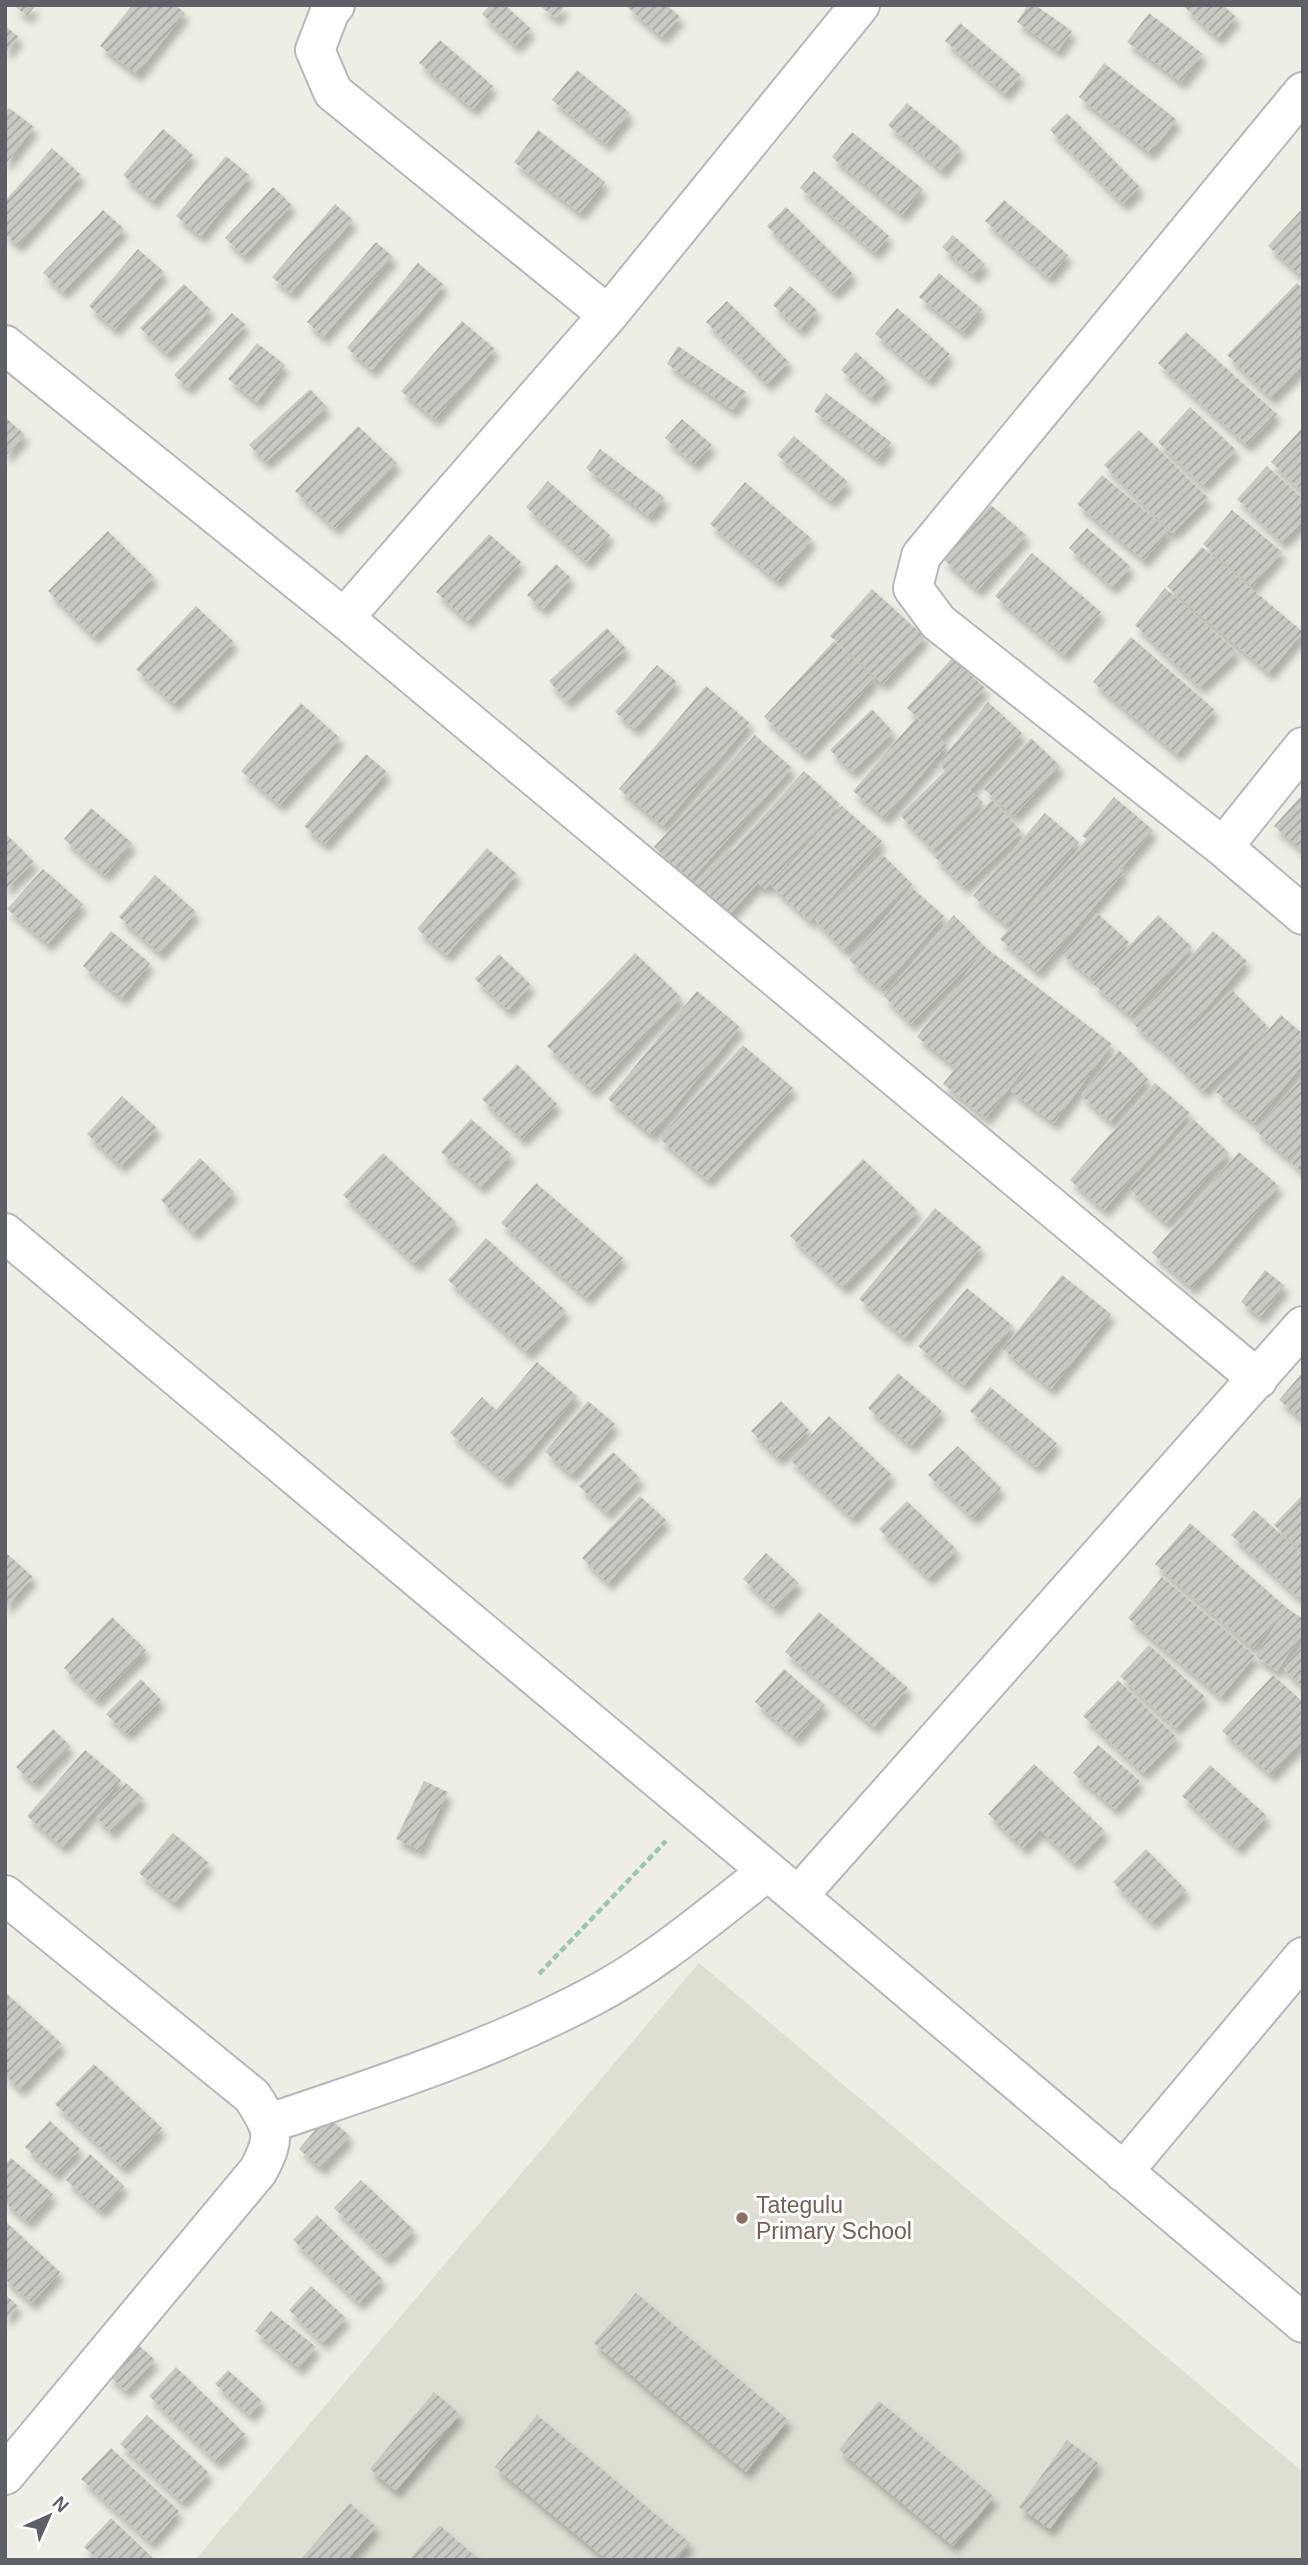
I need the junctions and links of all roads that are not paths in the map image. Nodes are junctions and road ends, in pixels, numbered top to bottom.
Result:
1 (335, 5) edge
2 (860, 5) edge
3 (1303, 92) edge
4 (608, 315) junction
5 (5, 345) edge
6 (344, 618) junction
7 (1303, 747) edge
8 (1223, 847) junction
9 (1303, 915) edge
10 (5, 1233) edge
11 (1303, 1326) edge
12 (1258, 1379) junction
13 (768, 1871) junction
14 (5, 1895) edge
15 (798, 1896) junction
16 (1303, 1957) edge
17 (270, 2123) junction
18 (1123, 2172) junction
19 (1303, 2323) edge
20 (5, 2475) edge

1 - 4 street
2 - 4 street
3 - 8 street
4 - 6 street
5 - 6 street
6 - 12 street
7 - 8 street
8 - 9 street
10 - 13 street
11 - 12 street
12 - 15 street
13 - 15 street
13 - 17 street
14 - 17 street
15 - 18 street
16 - 18 street
17 - 20 street
18 - 19 street

